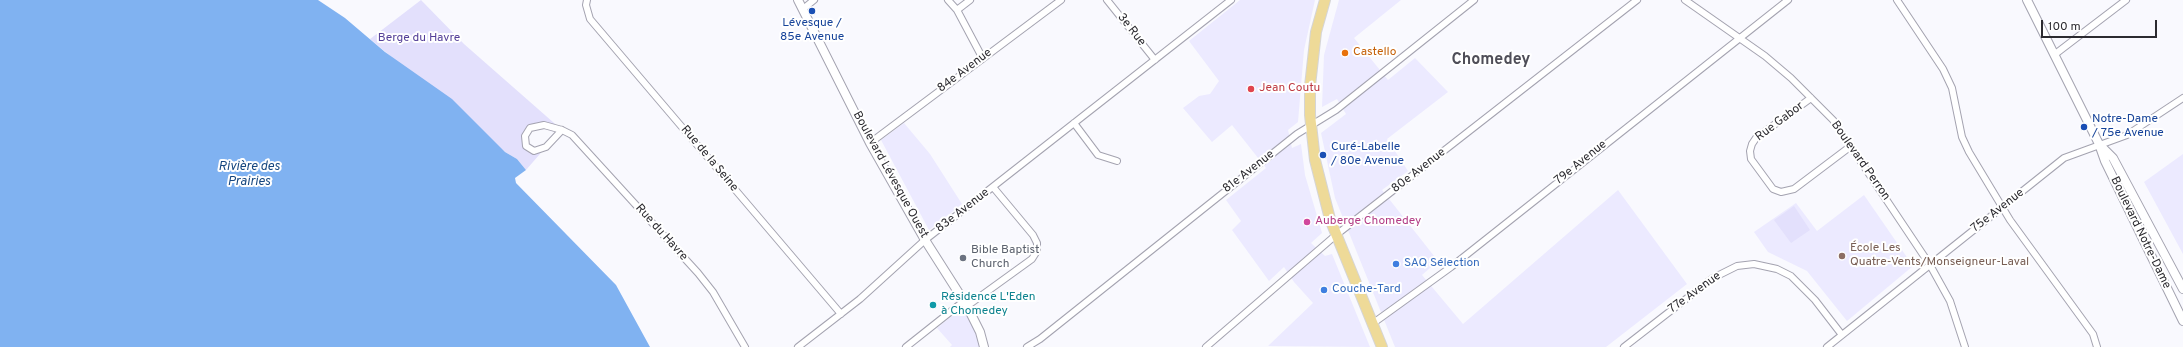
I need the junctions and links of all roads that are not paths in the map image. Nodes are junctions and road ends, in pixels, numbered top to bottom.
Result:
1 (587, 0) edge
2 (798, 0) edge
3 (814, 0) edge
4 (948, 0) edge
5 (970, 0) edge
6 (1061, 0) edge
7 (1107, 0) edge
8 (1231, 0) edge
9 (1325, 0) edge
10 (1474, 0) edge
11 (1637, 0) edge
12 (1685, 0) edge
13 (1788, 0) edge
14 (1897, 0) edge
15 (2026, 0) edge
16 (2126, 0) edge
17 (803, 9) junction
18 (957, 10) junction
19 (1738, 38) junction
20 (2054, 55) junction
21 (982, 57) junction
22 (1154, 60) junction
23 (1811, 98) junction
24 (2183, 98) edge
25 (1074, 123) junction
26 (1311, 126) junction
27 (562, 130) junction
28 (870, 142) junction
29 (2099, 144) junction
30 (1851, 146) junction
31 (1117, 161) dead end
32 (993, 187) junction
33 (2003, 207) junction
34 (1336, 235) junction
35 (925, 240) junction
36 (1930, 265) junction
37 (2183, 289) edge
38 (966, 304) junction
39 (841, 314) junction
40 (2183, 321) edge
41 (1372, 324) junction
42 (1842, 335) junction
43 (801, 346) edge
44 (745, 347) edge
45 (906, 347) edge
46 (984, 347) edge
47 (1027, 347) edge
48 (1206, 347) edge
49 (1382, 347) edge
50 (1624, 347) edge
51 (1827, 347) edge
52 (1965, 347) edge
53 (2097, 347) edge

1 - 39 street, Rue de la Seine
2 - 17 street, Boulevard Lévesque Ouest
3 - 17 street
4 - 18 street
5 - 18 street
6 - 21 street, 84e Avenue
7 - 22 street, 3e Rue
8 - 22 street, 83e Avenue
9 - 26 main road
10 - 26 street, 81e Avenue
11 - 34 street, 80e Avenue
12 - 19 street, Boulevard Perron
13 - 19 street, 79e Avenue
14 - 33 street
15 - 20 street, Boulevard Notre-Dame
16 - 20 street
17 - 28 street, Boulevard Lévesque Ouest
18 - 21 street
19 - 23 street, Boulevard Perron
19 - 41 street, 79e Avenue
20 - 29 street, Boulevard Notre-Dame
21 - 28 street, 84e Avenue
22 - 25 street, 83e Avenue
23 - 30 street, Boulevard Perron
23 - 30 street, Rue Gabor
24 - 29 street, 75e Avenue
25 - 31 street
25 - 32 street, 83e Avenue
26 - 34 main road
26 - 47 street, 81e Avenue
27 - 27 street, Rue du Havre
27 - 44 street, Rue du Havre
28 - 35 street, Boulevard Lévesque Ouest
29 - 33 street, 75e Avenue
29 - 37 street, Boulevard Notre-Dame
29 - 40 street, Boulevard Notre-Dame
30 - 36 street, Boulevard Perron
32 - 35 street, 83e Avenue
32 - 38 street
33 - 36 street, 75e Avenue
33 - 53 street
34 - 41 main road
34 - 48 street, 80e Avenue
35 - 38 street, Boulevard Lévesque Ouest
35 - 39 street, 83e Avenue
36 - 42 street, 75e Avenue
36 - 52 street, Boulevard Perron
38 - 45 street
38 - 46 street, Boulevard Lévesque Ouest
39 - 43 street, 83e Avenue
41 - 49 main road
42 - 50 street, 77e Avenue
42 - 51 street, 75e Avenue

